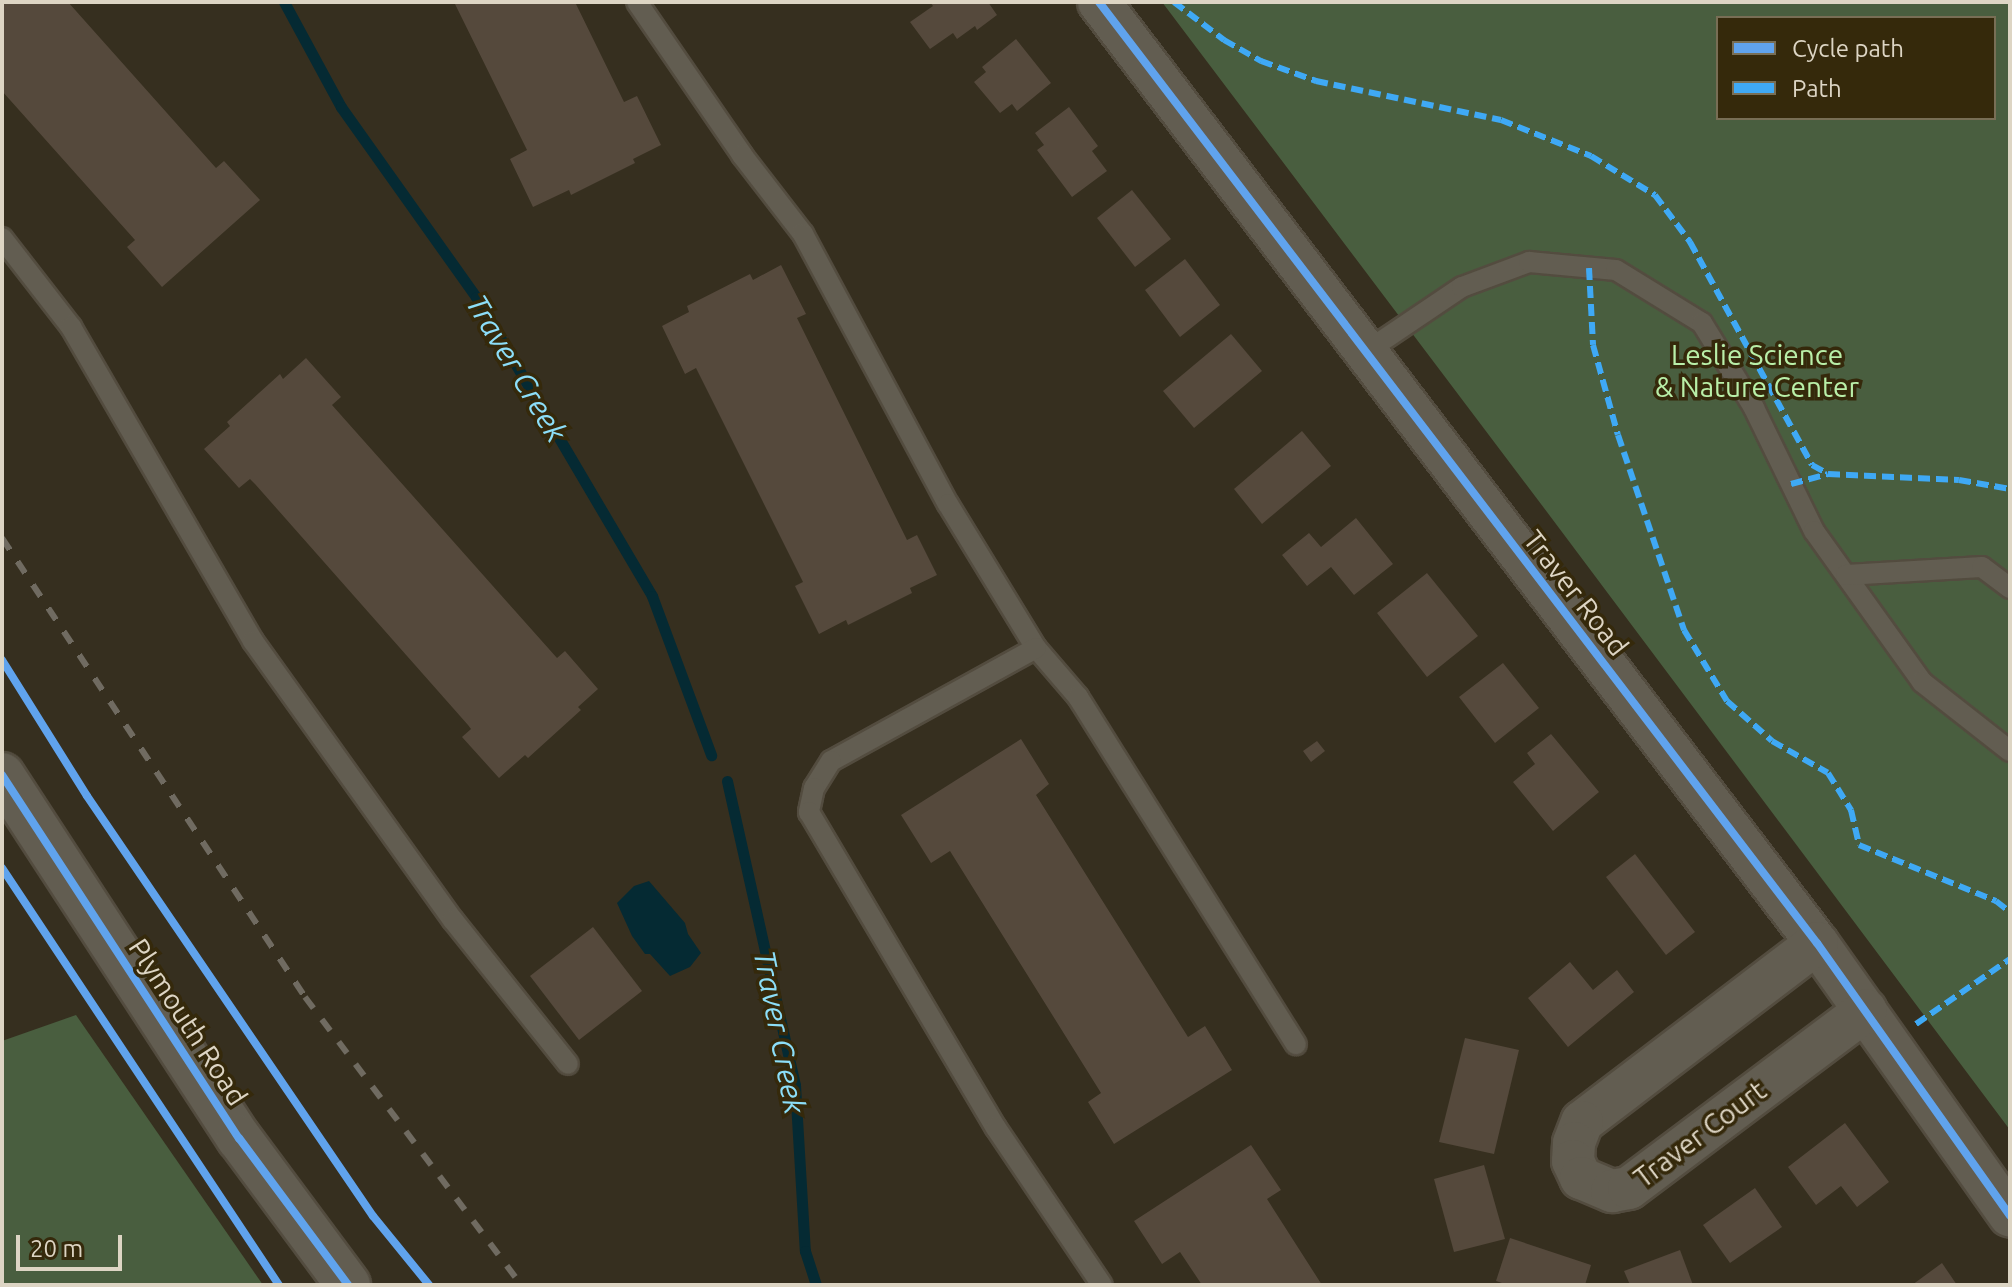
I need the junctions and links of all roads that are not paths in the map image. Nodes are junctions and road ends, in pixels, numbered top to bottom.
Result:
1 (637, 2) edge
2 (1099, 2) edge
3 (2, 238) edge
4 (1364, 353) junction
5 (1846, 575) junction
6 (2010, 588) edge
7 (1036, 648) junction
8 (2010, 751) edge
9 (2, 775) edge
10 (1817, 943) junction
11 (1866, 1010) junction
12 (1296, 1044) dead end
13 (568, 1064) dead end
14 (2010, 1216) edge
15 (348, 1285) edge
16 (1102, 1285) edge

1 - 7 lane
2 - 4 street, Traver Road
3 - 13 lane
4 - 5 lane
4 - 10 street, Traver Road
5 - 6 lane
5 - 8 lane
7 - 12 lane
7 - 16 lane
9 - 15 main road, Plymouth Road
10 - 11 street, Traver Road
10 - 11 street, Traver Court
11 - 14 street, Traver Road

